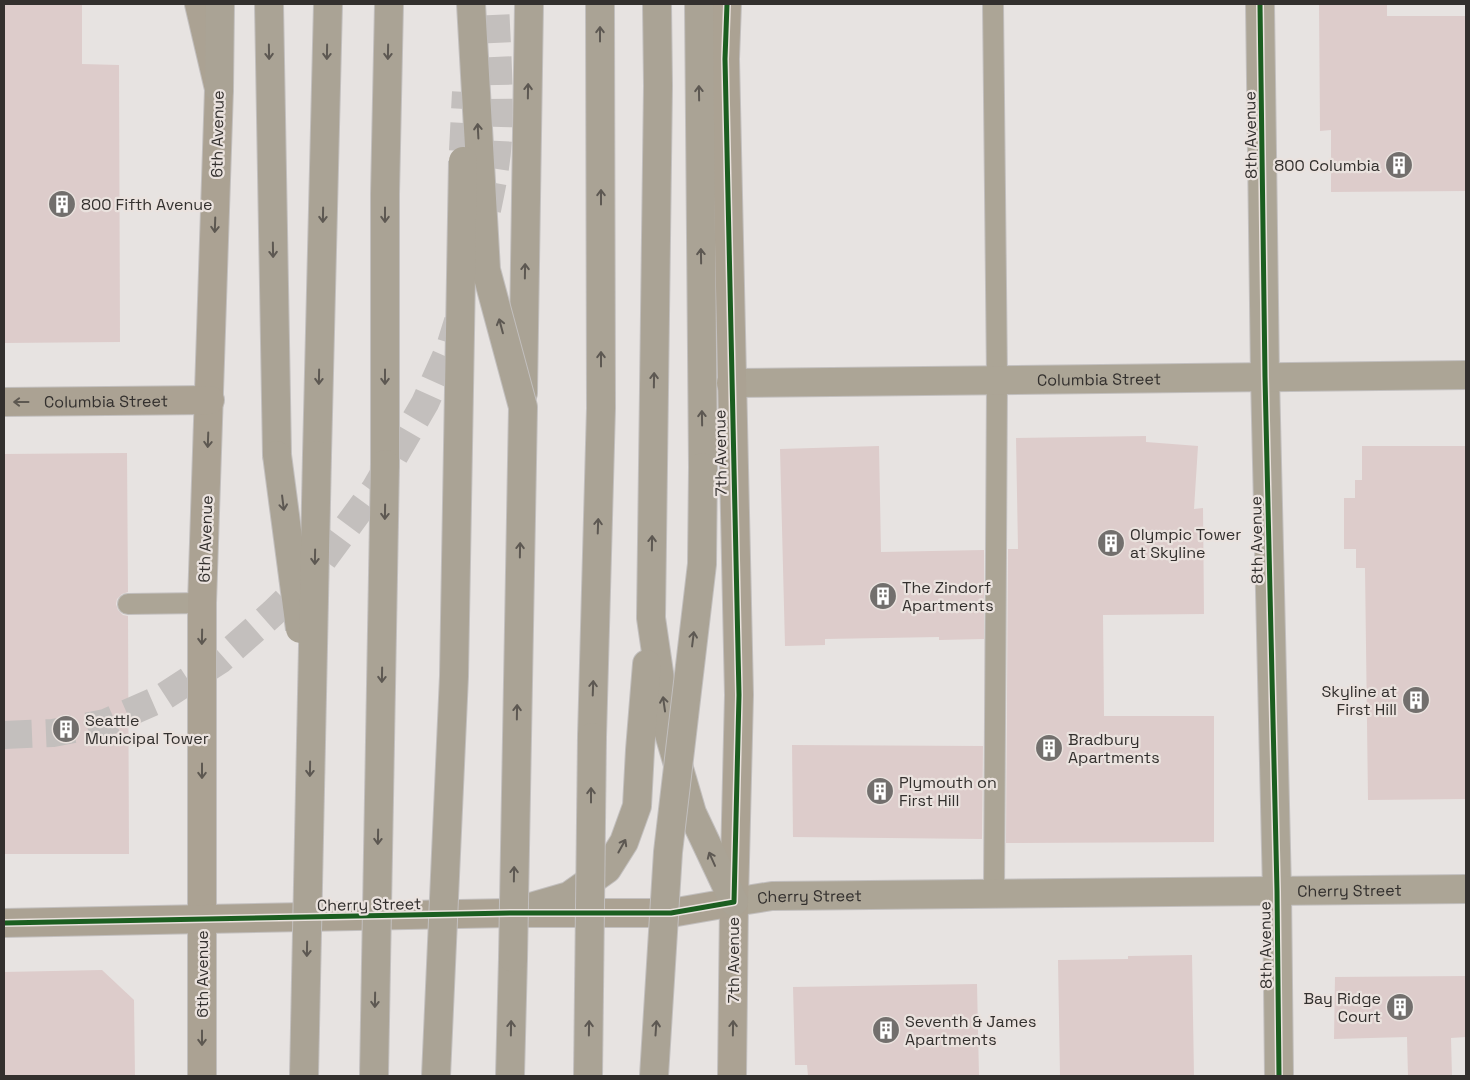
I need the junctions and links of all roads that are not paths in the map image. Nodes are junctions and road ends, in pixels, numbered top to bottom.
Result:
1 (199, 4) edge
2 (220, 4) edge
3 (269, 4) edge
4 (328, 4) edge
5 (389, 4) edge
6 (470, 4) edge
7 (529, 4) edge
8 (600, 4) edge
9 (656, 4) edge
10 (699, 4) edge
11 (727, 4) edge
12 (993, 4) edge
13 (1260, 4) edge
14 (219, 89) junction
15 (464, 151) tunnel mouth
16 (1466, 375) edge
17 (1265, 377) junction
18 (996, 380) junction
19 (731, 383) junction
20 (210, 400) junction
21 (4, 402) edge
22 (523, 407) junction
23 (202, 603) junction
24 (128, 604) dead end
25 (651, 618) junction
26 (311, 720) junction
27 (1466, 889) edge
28 (1277, 891) junction
29 (994, 894) junction
30 (734, 902) junction
31 (510, 913) junction
32 (202, 920) junction
33 (4, 923) edge
34 (202, 1076) edge
35 (304, 1076) edge
36 (374, 1076) edge
37 (436, 1076) edge
38 (510, 1076) edge
39 (588, 1076) edge
40 (654, 1076) edge
41 (732, 1076) edge
42 (1278, 1076) edge

1 - 14 street, 6th Avenue
2 - 14 highway
3 -> 26 highway, bridge
4 -> 26 highway, bridge
5 -> 36 highway, bridge
22 -> 6 highway, bridge
22 -> 7 highway, bridge
39 -> 8 highway, bridge
25 -> 9 highway
40 -> 10 highway, bridge
11 - 19 street, 7th Avenue
12 - 18 lane
13 - 17 street, 8th Avenue
14 -> 20 street, 6th Avenue
15 - 37 highway, bridge
16 - 17 street, Columbia Street
17 - 18 street, Columbia Street
17 - 28 street, 8th Avenue
18 - 19 street, Columbia Street
18 - 29 lane
19 - 30 street, 7th Avenue
20 -> 21 street, Columbia Street
20 -> 23 street, 6th Avenue
38 -> 22 highway, bridge
23 - 24 lane
23 -> 32 street, 6th Avenue
30 -> 25 highway
31 -> 25 highway
26 -> 35 highway, bridge
27 - 28 street, Cherry Street
28 - 29 street, Cherry Street
28 - 42 street, 8th Avenue
29 - 30 street, Cherry Street
30 - 31 street, Cherry Street
41 -> 30 street, 7th Avenue
31 - 32 street, Cherry Street
32 - 33 street, Cherry Street
32 -> 34 street, 6th Avenue

